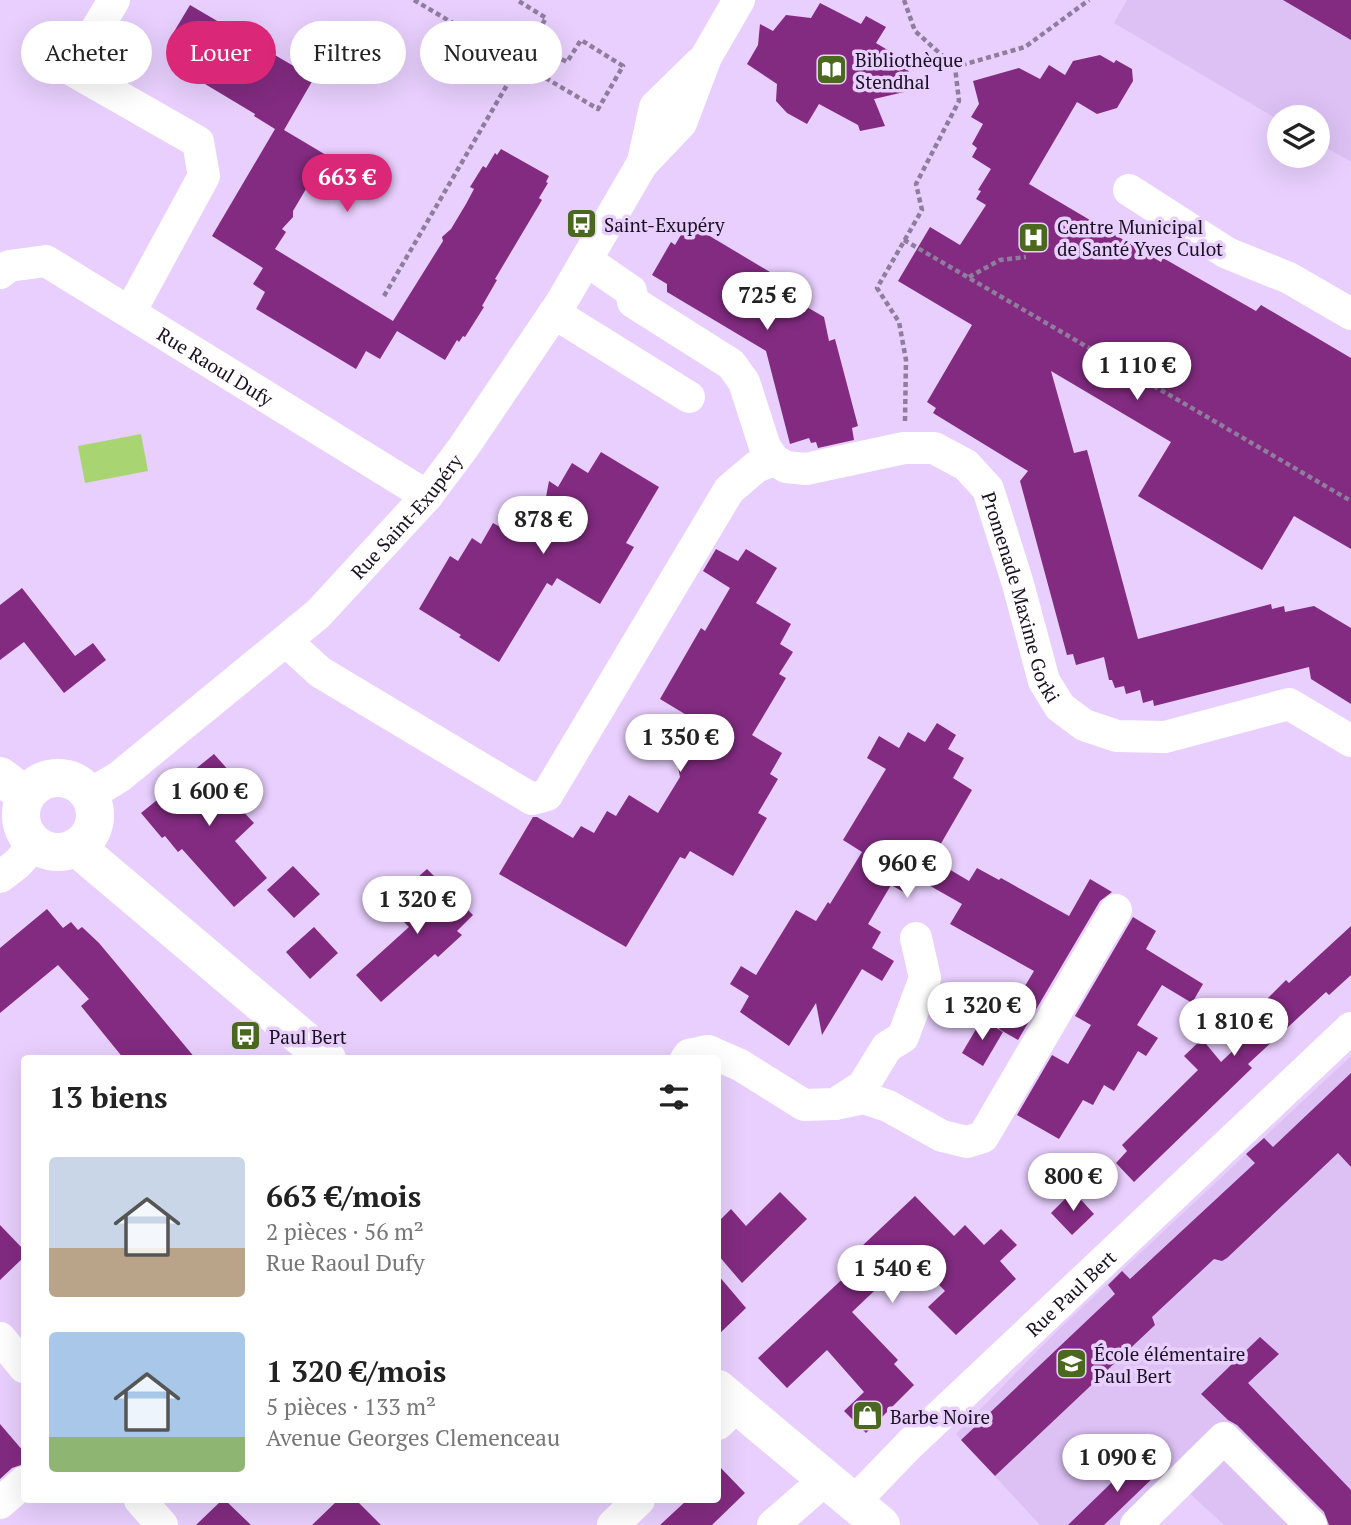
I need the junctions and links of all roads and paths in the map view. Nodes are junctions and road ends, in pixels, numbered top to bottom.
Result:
1 (114, 0) edge
2 (414, 0) edge
3 (517, 0) edge
4 (739, 0) edge
5 (904, 0) edge
6 (1089, 0) edge
7 (448, 21) edge
8 (544, 21) edge
9 (562, 60) edge
10 (955, 67) junction
11 (507, 84) edge
12 (554, 84) edge
13 (1129, 190) dead end
14 (904, 240) junction
15 (1026, 257) dead end
16 (586, 260) junction
17 (0, 273) edge
18 (968, 278) junction
19 (384, 296) dead end
20 (130, 312) junction
21 (554, 313) junction
22 (1351, 314) edge
23 (689, 397) dead end
24 (904, 448) junction
25 (774, 460) junction
26 (427, 496) junction
27 (1351, 501) edge
28 (285, 641) junction
29 (1351, 741) edge
30 (13, 786) edge
31 (89, 796) junction
32 (35, 844) junction
33 (76, 846) junction
34 (0, 877) edge
35 (1116, 909) dead end
36 (916, 938) dead end
37 (1351, 1028) edge
38 (322, 1055) edge
39 (689, 1055) edge
40 (717, 1055) edge
41 (721, 1057) edge
42 (835, 1104) junction
43 (0, 1338) edge
44 (21, 1363) edge
45 (724, 1406) edge
46 (21, 1485) edge
47 (853, 1502) edge
48 (0, 1503) edge
49 (144, 1503) edge
50 (636, 1503) edge
51 (163, 1525) edge
52 (613, 1525) edge
53 (773, 1525) edge
54 (1136, 1525) edge
55 (1311, 1525) edge

1 - 20 street
2 - 7 path
3 - 8 path
4 - 16 street, Rue Saint-Exupéry
5 - 10 path
6 - 10 path
9 - 12 path
10 - 14 path
11 - 19 path
13 - 22 street
14 - 18 path
14 - 24 path
15 - 18 path
16 - 21 street, Rue Saint-Exupéry
16 - 25 street
17 - 20 street, Rue Raoul Dufy
18 - 27 path
20 - 26 street, Rue Raoul Dufy
21 - 23 street
21 - 26 street, Rue Saint-Exupéry
24 - 25 street, Promenade Maxime Gorki
24 - 29 street, Promenade Maxime Gorki
25 - 28 street
26 - 28 street, Rue Saint-Exupéry
28 - 31 street, Rue Saint-Exupéry
30 - 31 main road
30 - 32 main road
31 - 33 main road
32 - 33 main road
32 - 34 street
33 - 38 main road
35 - 42 street
36 - 42 street
37 - 47 street, Rue Paul Bert
39 - 40 street
41 - 42 street
43 - 44 street
45 - 47 main road
46 - 48 street
47 - 53 street, Rue Paul Bert
49 - 51 street
50 - 52 street
54 - 55 street

